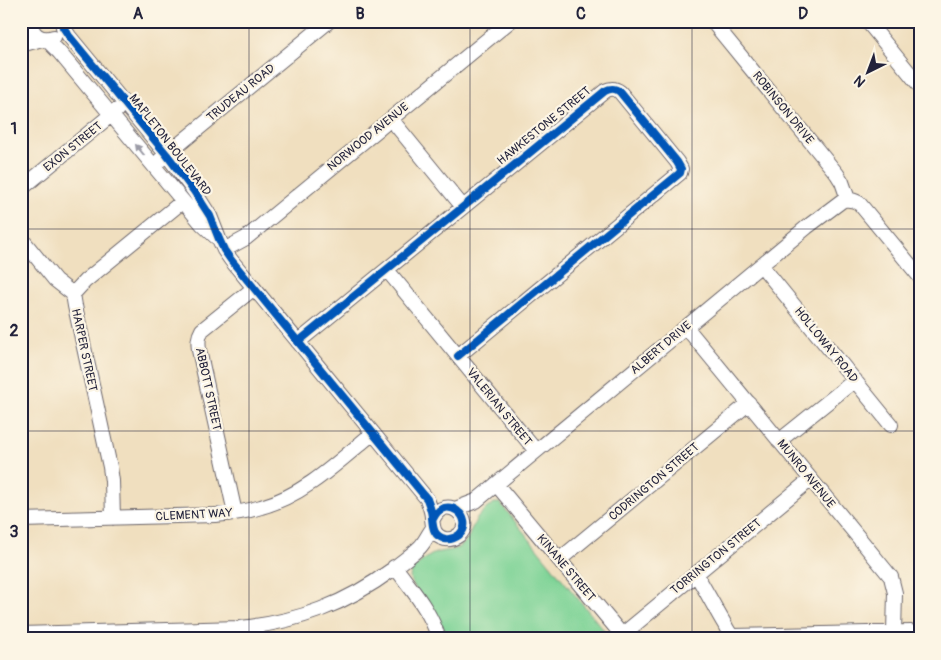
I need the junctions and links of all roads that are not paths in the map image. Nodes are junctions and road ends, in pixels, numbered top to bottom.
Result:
1 (330, 21) edge
2 (510, 21) edge
3 (712, 21) edge
4 (867, 21) edge
5 (31, 23) edge
6 (63, 24) edge
7 (44, 39) junction
8 (21, 40) edge
9 (21, 45) edge
10 (920, 86) edge
11 (124, 104) junction
12 (112, 115) junction
13 (391, 119) junction
14 (167, 155) junction
15 (153, 166) junction
16 (21, 189) edge
17 (848, 199) junction
18 (183, 201) junction
19 (463, 207) junction
20 (21, 238) edge
21 (221, 245) junction
22 (761, 265) junction
23 (387, 270) junction
24 (920, 277) edge
25 (254, 288) junction
26 (74, 294) junction
27 (686, 327) junction
28 (298, 342) junction
29 (458, 356) junction
30 (855, 380) junction
31 (749, 403) junction
32 (891, 425) dead end
33 (373, 433) junction
34 (779, 440) junction
35 (536, 451) junction
36 (811, 479) junction
37 (496, 484) junction
38 (476, 501) junction
39 (450, 508) junction
40 (431, 513) junction
41 (235, 514) junction
42 (113, 518) junction
43 (21, 520) edge
44 (464, 521) junction
45 (444, 538) junction
46 (421, 546) junction
47 (559, 560) junction
48 (394, 567) junction
49 (696, 574) junction
50 (894, 632) junction
51 (911, 632) dead end
52 (143, 635) edge
53 (27, 636) edge
54 (623, 637) edge
55 (732, 637) edge
56 (438, 639) edge

1 - 14 street, TRUDEAU ROAD
2 - 13 street, NORWOOD AVENUE
3 - 17 street, ROBINSON DRIVE
4 - 10 street
5 - 7 street, MAPLETON BOULEVARD
5 - 8 street
6 - 7 street
6 - 11 street, MAPLETON BOULEVARD
7 - 9 street
7 - 12 street, MAPLETON BOULEVARD
11 - 12 street, EXON STREET
11 - 14 street, MAPLETON BOULEVARD
15 -> 12 street, MAPLETON BOULEVARD
12 - 16 street, EXON STREET
13 - 19 street
13 - 21 street, NORWOOD AVENUE
14 - 15 street, TRUDEAU ROAD
14 - 21 street, MAPLETON BOULEVARD
15 - 18 street, MAPLETON BOULEVARD
17 - 22 street, ALBERT DRIVE
17 - 24 street
18 - 21 street, MAPLETON BOULEVARD
18 - 26 street, HARPER STREET
19 - 23 street, HAWKESTONE STREET
19 - 29 street, HAWKESTONE STREET
20 - 26 street
21 - 25 street, MAPLETON BOULEVARD
22 - 27 street, ALBERT DRIVE
22 - 30 street, HOLLOWAY ROAD
23 - 28 street, HAWKESTONE STREET
23 - 29 street, VALERIAN STREET
25 - 28 street, MAPLETON BOULEVARD
25 - 41 street, ABBOTT STREET
26 - 42 street, HARPER STREET
27 - 31 street, MUNRO AVENUE
27 - 35 street, ALBERT DRIVE
28 - 33 street, MAPLETON BOULEVARD
29 - 35 street, VALERIAN STREET
30 - 32 street, HOLLOWAY ROAD
30 - 34 street
31 - 34 street, MUNRO AVENUE
31 - 47 street, CODRINGTON STREET
33 - 40 street, MAPLETON BOULEVARD
33 - 41 street, CLEMENT WAY
34 - 36 street, MUNRO AVENUE
35 - 37 street, ALBERT DRIVE
36 - 49 street, TORRINGTON STREET
36 - 50 street, MUNRO AVENUE
37 - 38 street, ALBERT DRIVE
37 - 47 street, KINANE STREET
38 - 39 street, ALBERT DRIVE
38 - 44 street, ALBERT DRIVE
39 - 40 street, MAPLETON BOULEVARD
39 - 44 street
40 - 45 street
40 - 46 street
41 - 42 street, CLEMENT WAY
42 - 43 street, CLEMENT WAY
44 - 45 street
45 - 46 street
46 - 48 street
47 - 54 street, KINANE STREET
48 - 52 street
48 - 56 street
49 - 54 street, TORRINGTON STREET
49 - 55 street
50 - 51 street
50 - 55 street
52 - 53 street

